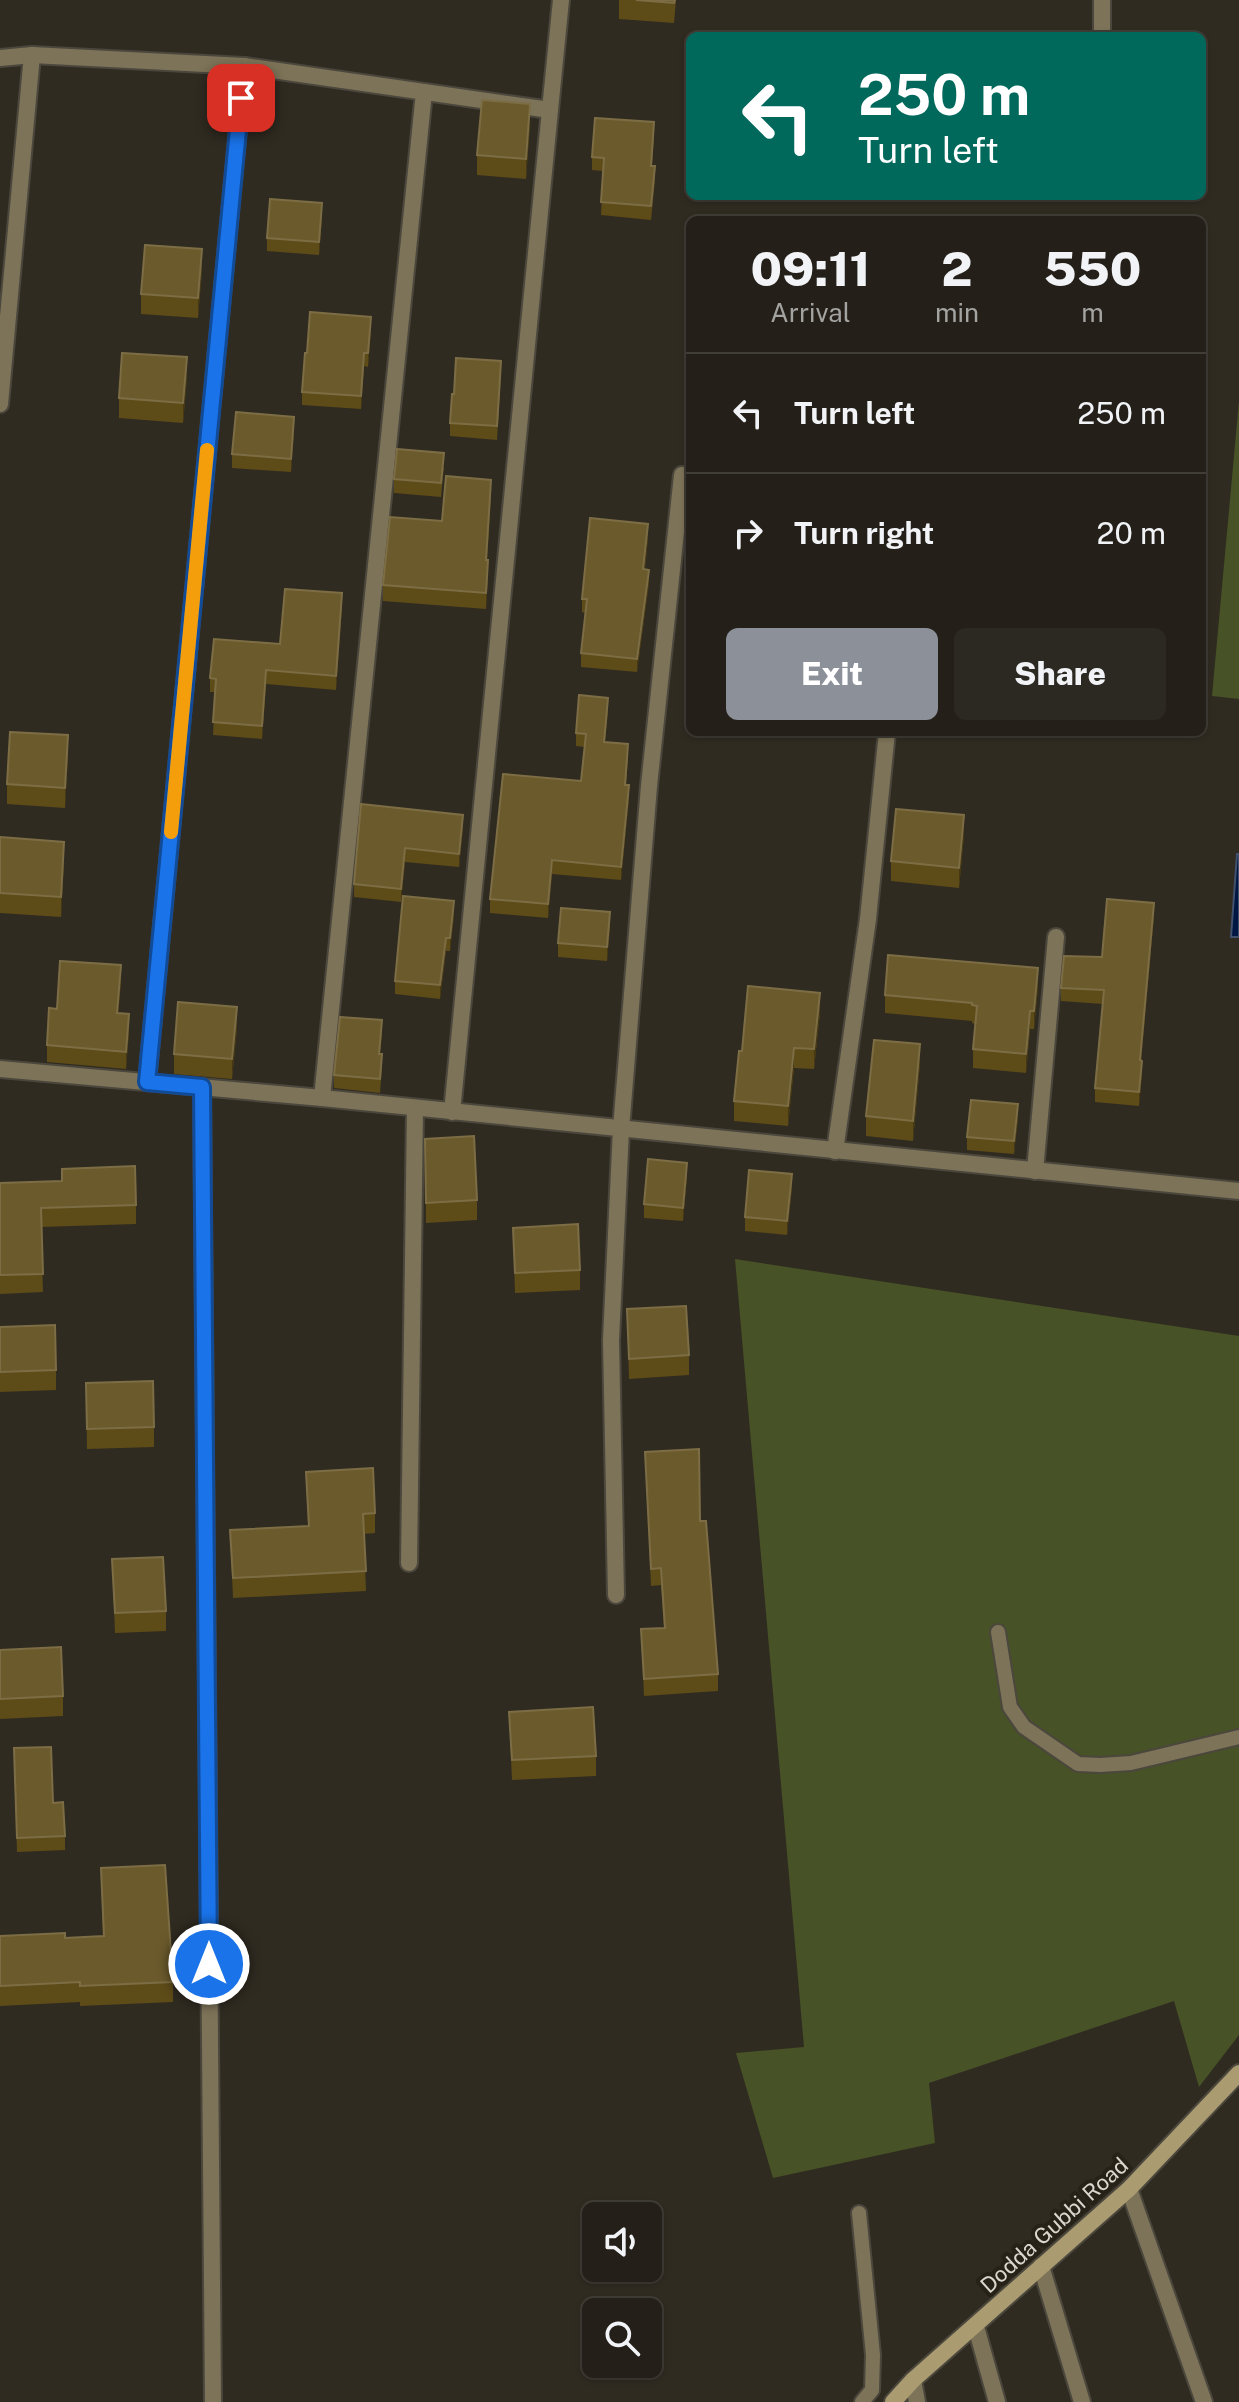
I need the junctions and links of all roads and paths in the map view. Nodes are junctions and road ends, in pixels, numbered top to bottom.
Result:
1 (561, 0) edge
2 (1102, 0) edge
3 (1102, 32) edge
4 (32, 55) junction
5 (0, 58) edge
6 (244, 66) junction
7 (424, 92) junction
8 (550, 110) junction
9 (0, 404) edge
10 (682, 475) dead end
11 (887, 736) edge
12 (1056, 937) dead end
13 (0, 1069) edge
14 (147, 1082) junction
15 (202, 1087) junction
16 (322, 1098) junction
17 (415, 1108) junction
18 (452, 1112) junction
19 (621, 1129) junction
20 (835, 1151) junction
21 (1035, 1171) junction
22 (1239, 1191) edge
23 (409, 1563) dead end
24 (616, 1595) dead end
25 (998, 1632) dead end
26 (1239, 1737) edge
27 (1239, 2073) edge
28 (1129, 2189) junction
29 (859, 2213) dead end
30 (1041, 2266) junction
31 (976, 2327) junction
32 (913, 2380) junction
33 (213, 2402) edge
34 (862, 2402) edge
35 (893, 2402) edge
36 (917, 2402) edge
37 (997, 2402) edge
38 (1082, 2402) edge
39 (1204, 2402) edge

1 - 8 street
2 - 3 street
4 - 5 street
4 - 6 street
4 - 9 street
6 - 7 street
6 - 14 street
7 - 8 street
7 - 16 street
8 - 18 street
10 - 19 street
11 - 20 street
12 - 21 street
13 - 14 street
14 - 15 street
15 - 16 street
15 - 33 street
16 - 17 street
17 - 18 street
17 - 23 street
18 - 19 street
19 - 20 street
19 - 24 street
20 - 21 street
21 - 22 street
25 - 26 lane
27 - 28 main road, Dodda Gubbi Road
28 - 30 main road, Dodda Gubbi Road
28 - 39 street
29 - 34 lane
30 - 31 main road, Dodda Gubbi Road
30 - 38 street
31 - 32 main road, Dodda Gubbi Road
31 - 37 street
32 - 35 main road, Dodda Gubbi Road
32 - 36 street

